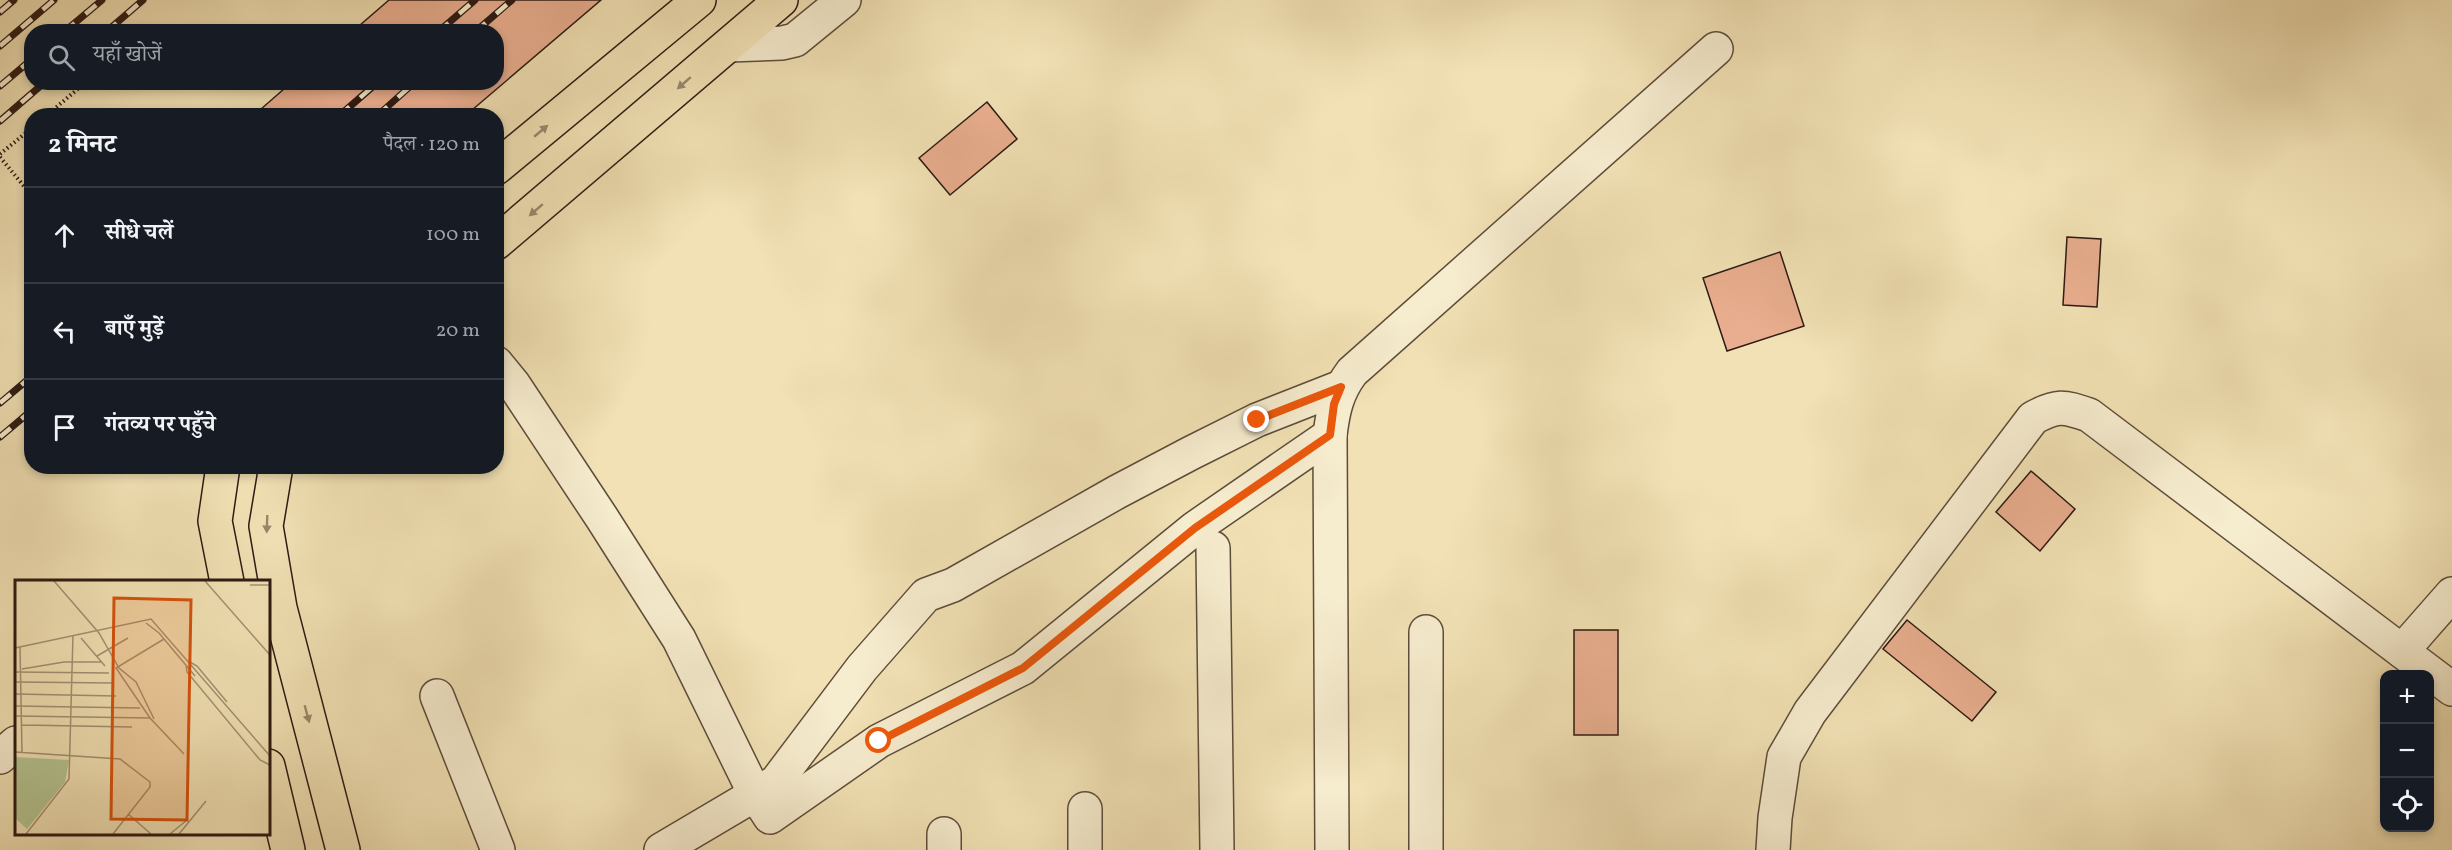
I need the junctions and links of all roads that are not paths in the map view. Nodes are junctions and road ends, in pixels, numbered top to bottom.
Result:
1 (699, 0) edge
2 (781, 0) edge
3 (844, 0) edge
4 (729, 45) junction
5 (1716, 49) dead end
6 (504, 161) edge
7 (504, 236) edge
8 (504, 373) edge
9 (1341, 387) junction
10 (1330, 435) junction
11 (223, 474) edge
12 (275, 474) edge
13 (1213, 548) dead end
14 (219, 576) edge
15 (2452, 594) edge
16 (1426, 632) dead end
17 (2402, 651) junction
18 (2452, 689) edge
19 (437, 696) dead end
20 (15, 744) edge
21 (0, 757) edge
22 (270, 774) edge
23 (755, 794) junction
24 (1085, 809) dead end
25 (288, 850) edge
26 (343, 850) edge
27 (498, 850) edge
28 (661, 850) edge
29 (1085, 850) edge
30 (1217, 850) edge
31 (1332, 850) edge
32 (1426, 850) edge
33 (1773, 850) edge

6 -> 1 main road
2 - 4 main road
3 - 4 street
4 -> 7 main road
5 - 9 street
8 - 23 street
9 - 10 street
9 - 23 street
10 - 23 street
10 - 31 street
11 - 14 main road
12 -> 26 main road
13 - 30 street
15 - 17 street
16 - 32 street
17 - 18 street
17 - 33 street
19 - 27 street
20 - 21 street
22 - 25 main road
23 - 28 street
24 - 29 street

